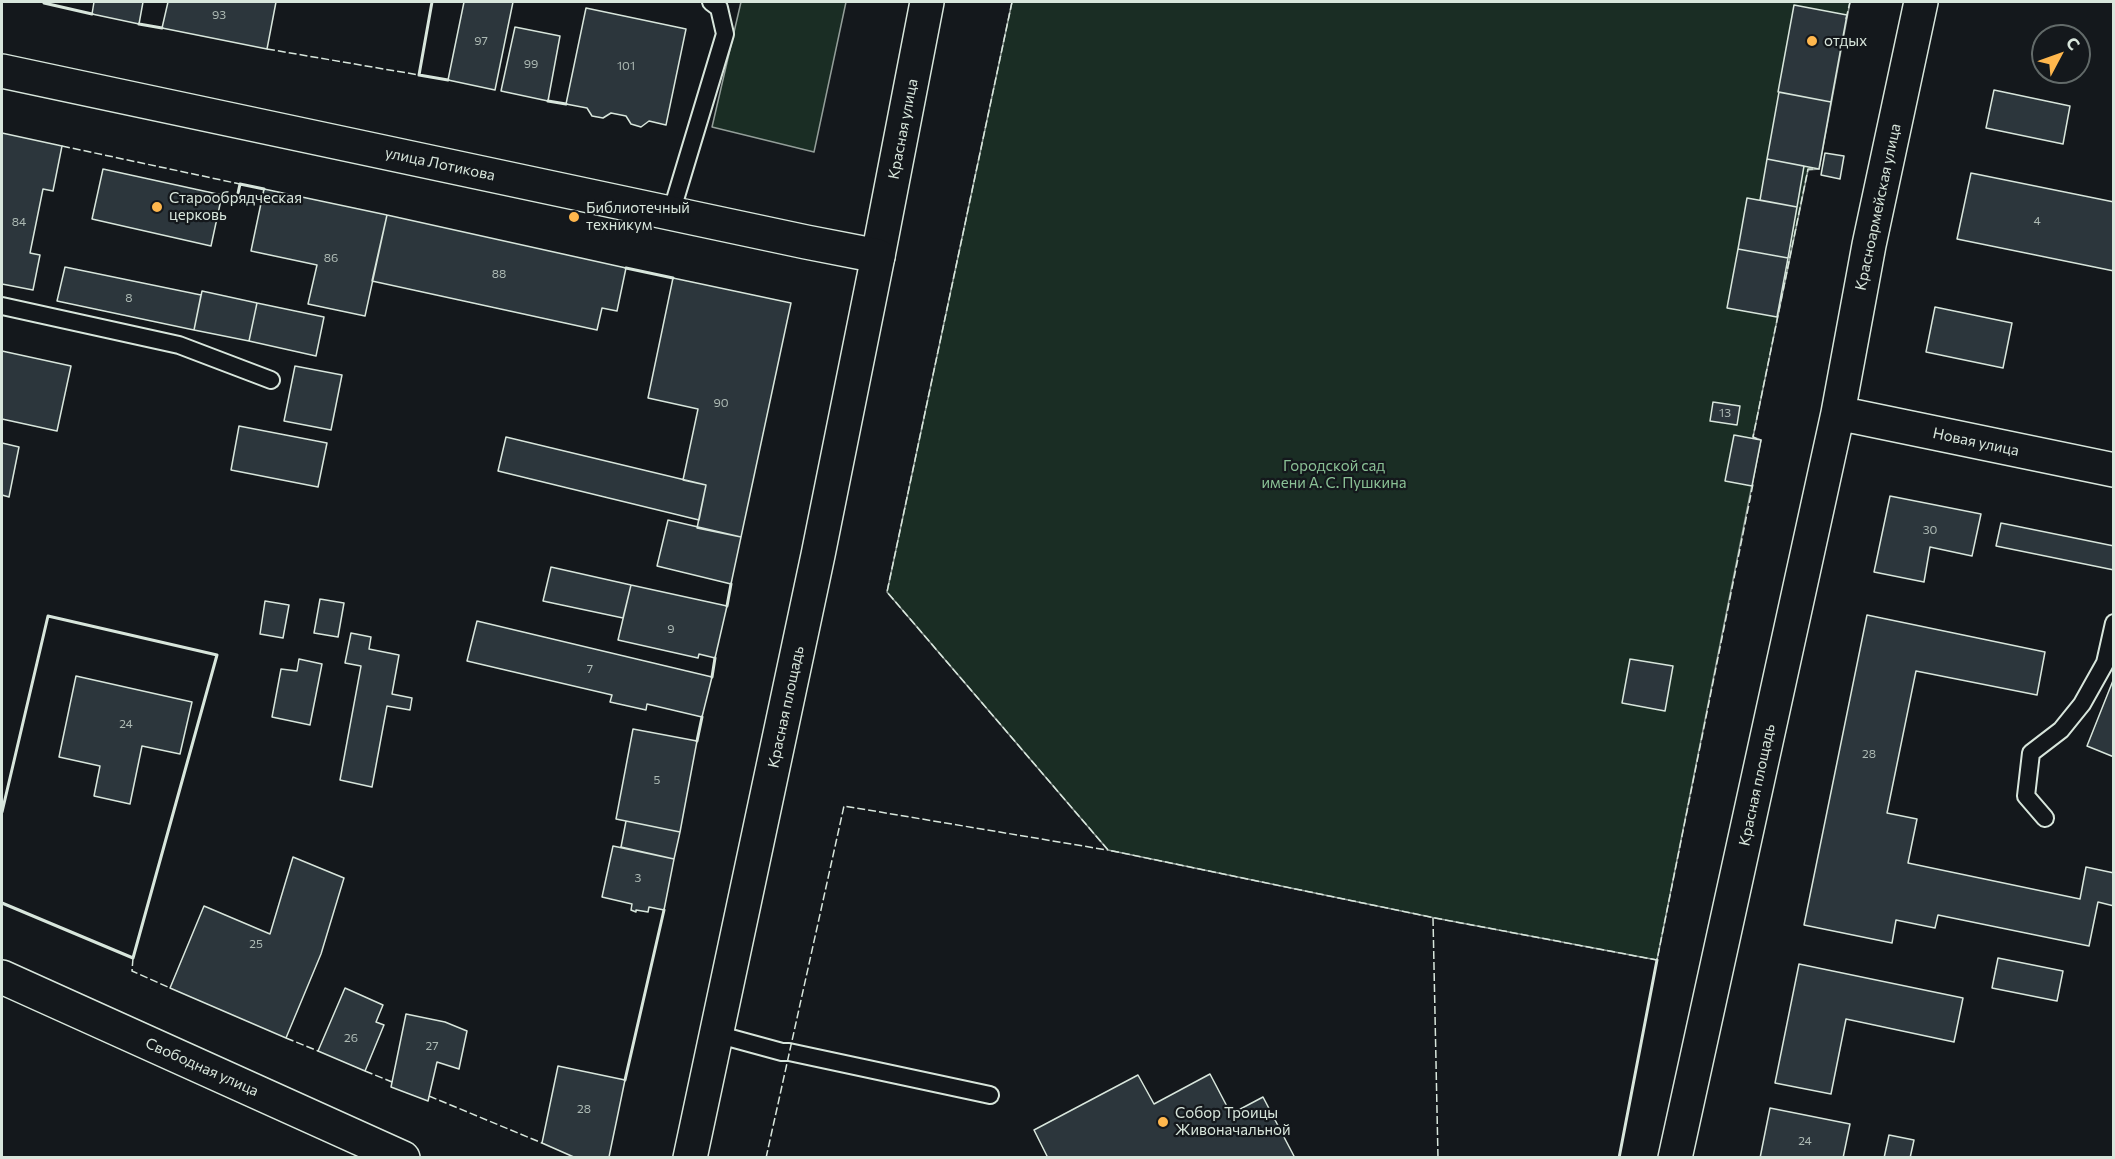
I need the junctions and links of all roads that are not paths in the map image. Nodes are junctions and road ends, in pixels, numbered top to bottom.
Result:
1 (711, 2) edge
2 (927, 2) edge
3 (1921, 2) edge
4 (2, 71) edge
5 (671, 213) junction
6 (878, 256) junction
7 (2, 306) edge
8 (271, 380) dead end
9 (1838, 413) junction
10 (2114, 470) edge
11 (2114, 623) edge
12 (2045, 818) dead end
13 (2, 977) edge
14 (716, 1034) junction
15 (990, 1095) dead end
16 (403, 1158) edge
17 (690, 1158) edge
18 (1675, 1158) edge

1 - 5 lane
2 - 6 street, Красная улица
3 - 9 street, Красноармейская улица
4 - 5 street, улица Лотикова
5 - 6 street, улица Лотикова
6 - 14 street, Красная площадь
7 - 8 lane
9 - 10 street, Новая улица
9 - 18 street, Красная площадь
11 - 12 lane
13 - 16 street, Свободная улица
14 - 15 lane
14 - 17 street, Красная площадь

